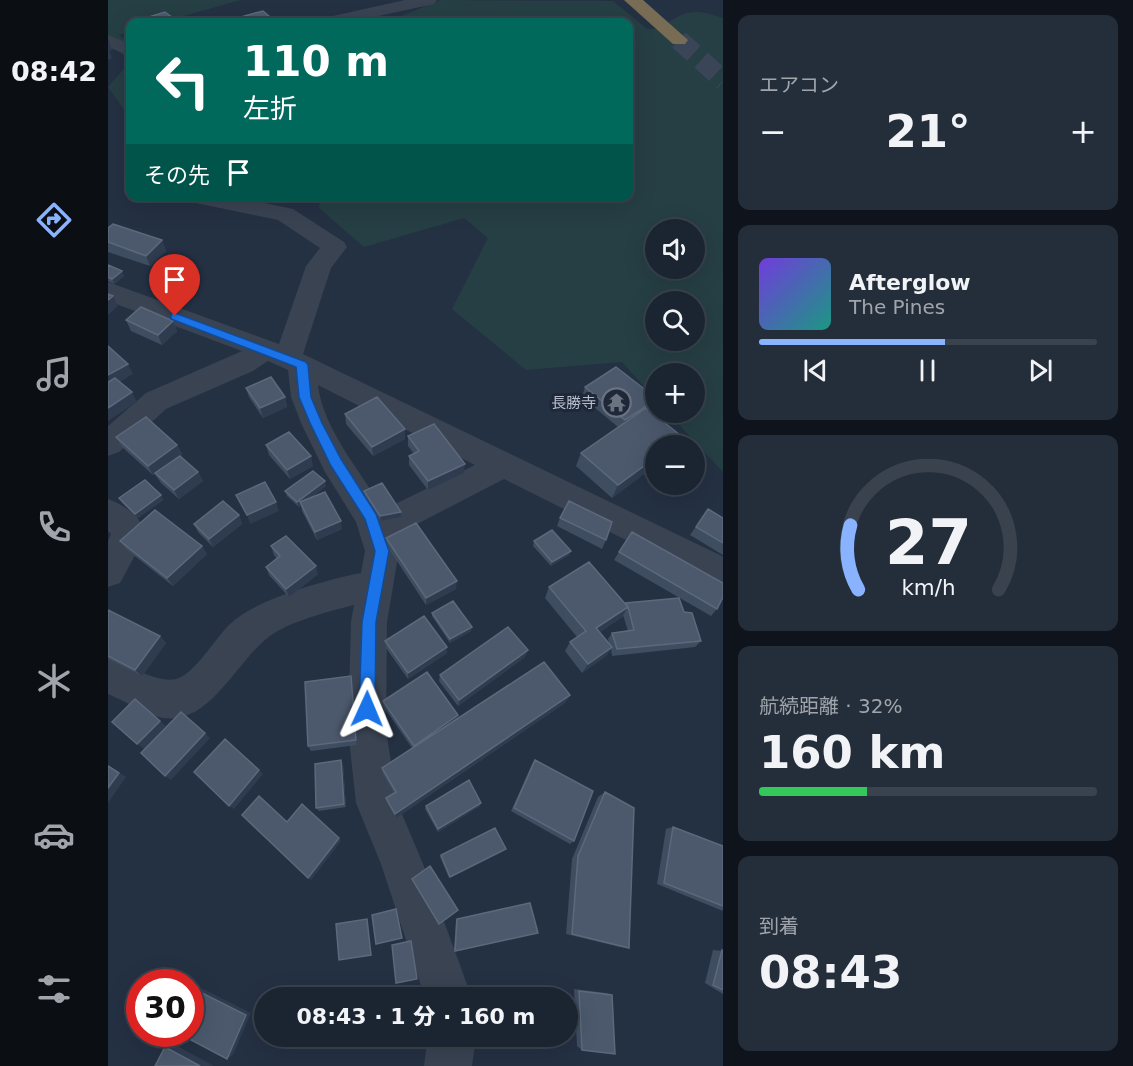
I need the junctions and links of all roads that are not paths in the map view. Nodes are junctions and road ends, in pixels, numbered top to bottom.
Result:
1 (428, 0) edge
2 (633, 0) edge
3 (642, 0) edge
4 (348, 18) edge
5 (108, 40) edge
6 (126, 49) edge
7 (219, 201) edge
8 (108, 291) edge
9 (285, 358) junction
10 (108, 444) edge
11 (504, 465) junction
12 (108, 513) edge
13 (375, 530) junction
14 (108, 572) edge
15 (723, 574) edge
16 (374, 586) junction
17 (108, 675) edge
18 (444, 987) edge
19 (451, 1047) edge
20 (448, 1066) edge

1 - 4 street
2 - 3 highway
5 - 6 street
7 - 9 street
8 - 9 street
9 - 10 street
9 - 11 street
9 - 13 street
11 - 13 street
11 - 15 street
12 - 14 street
13 - 16 street
16 - 17 street
16 - 18 street
19 - 20 street

